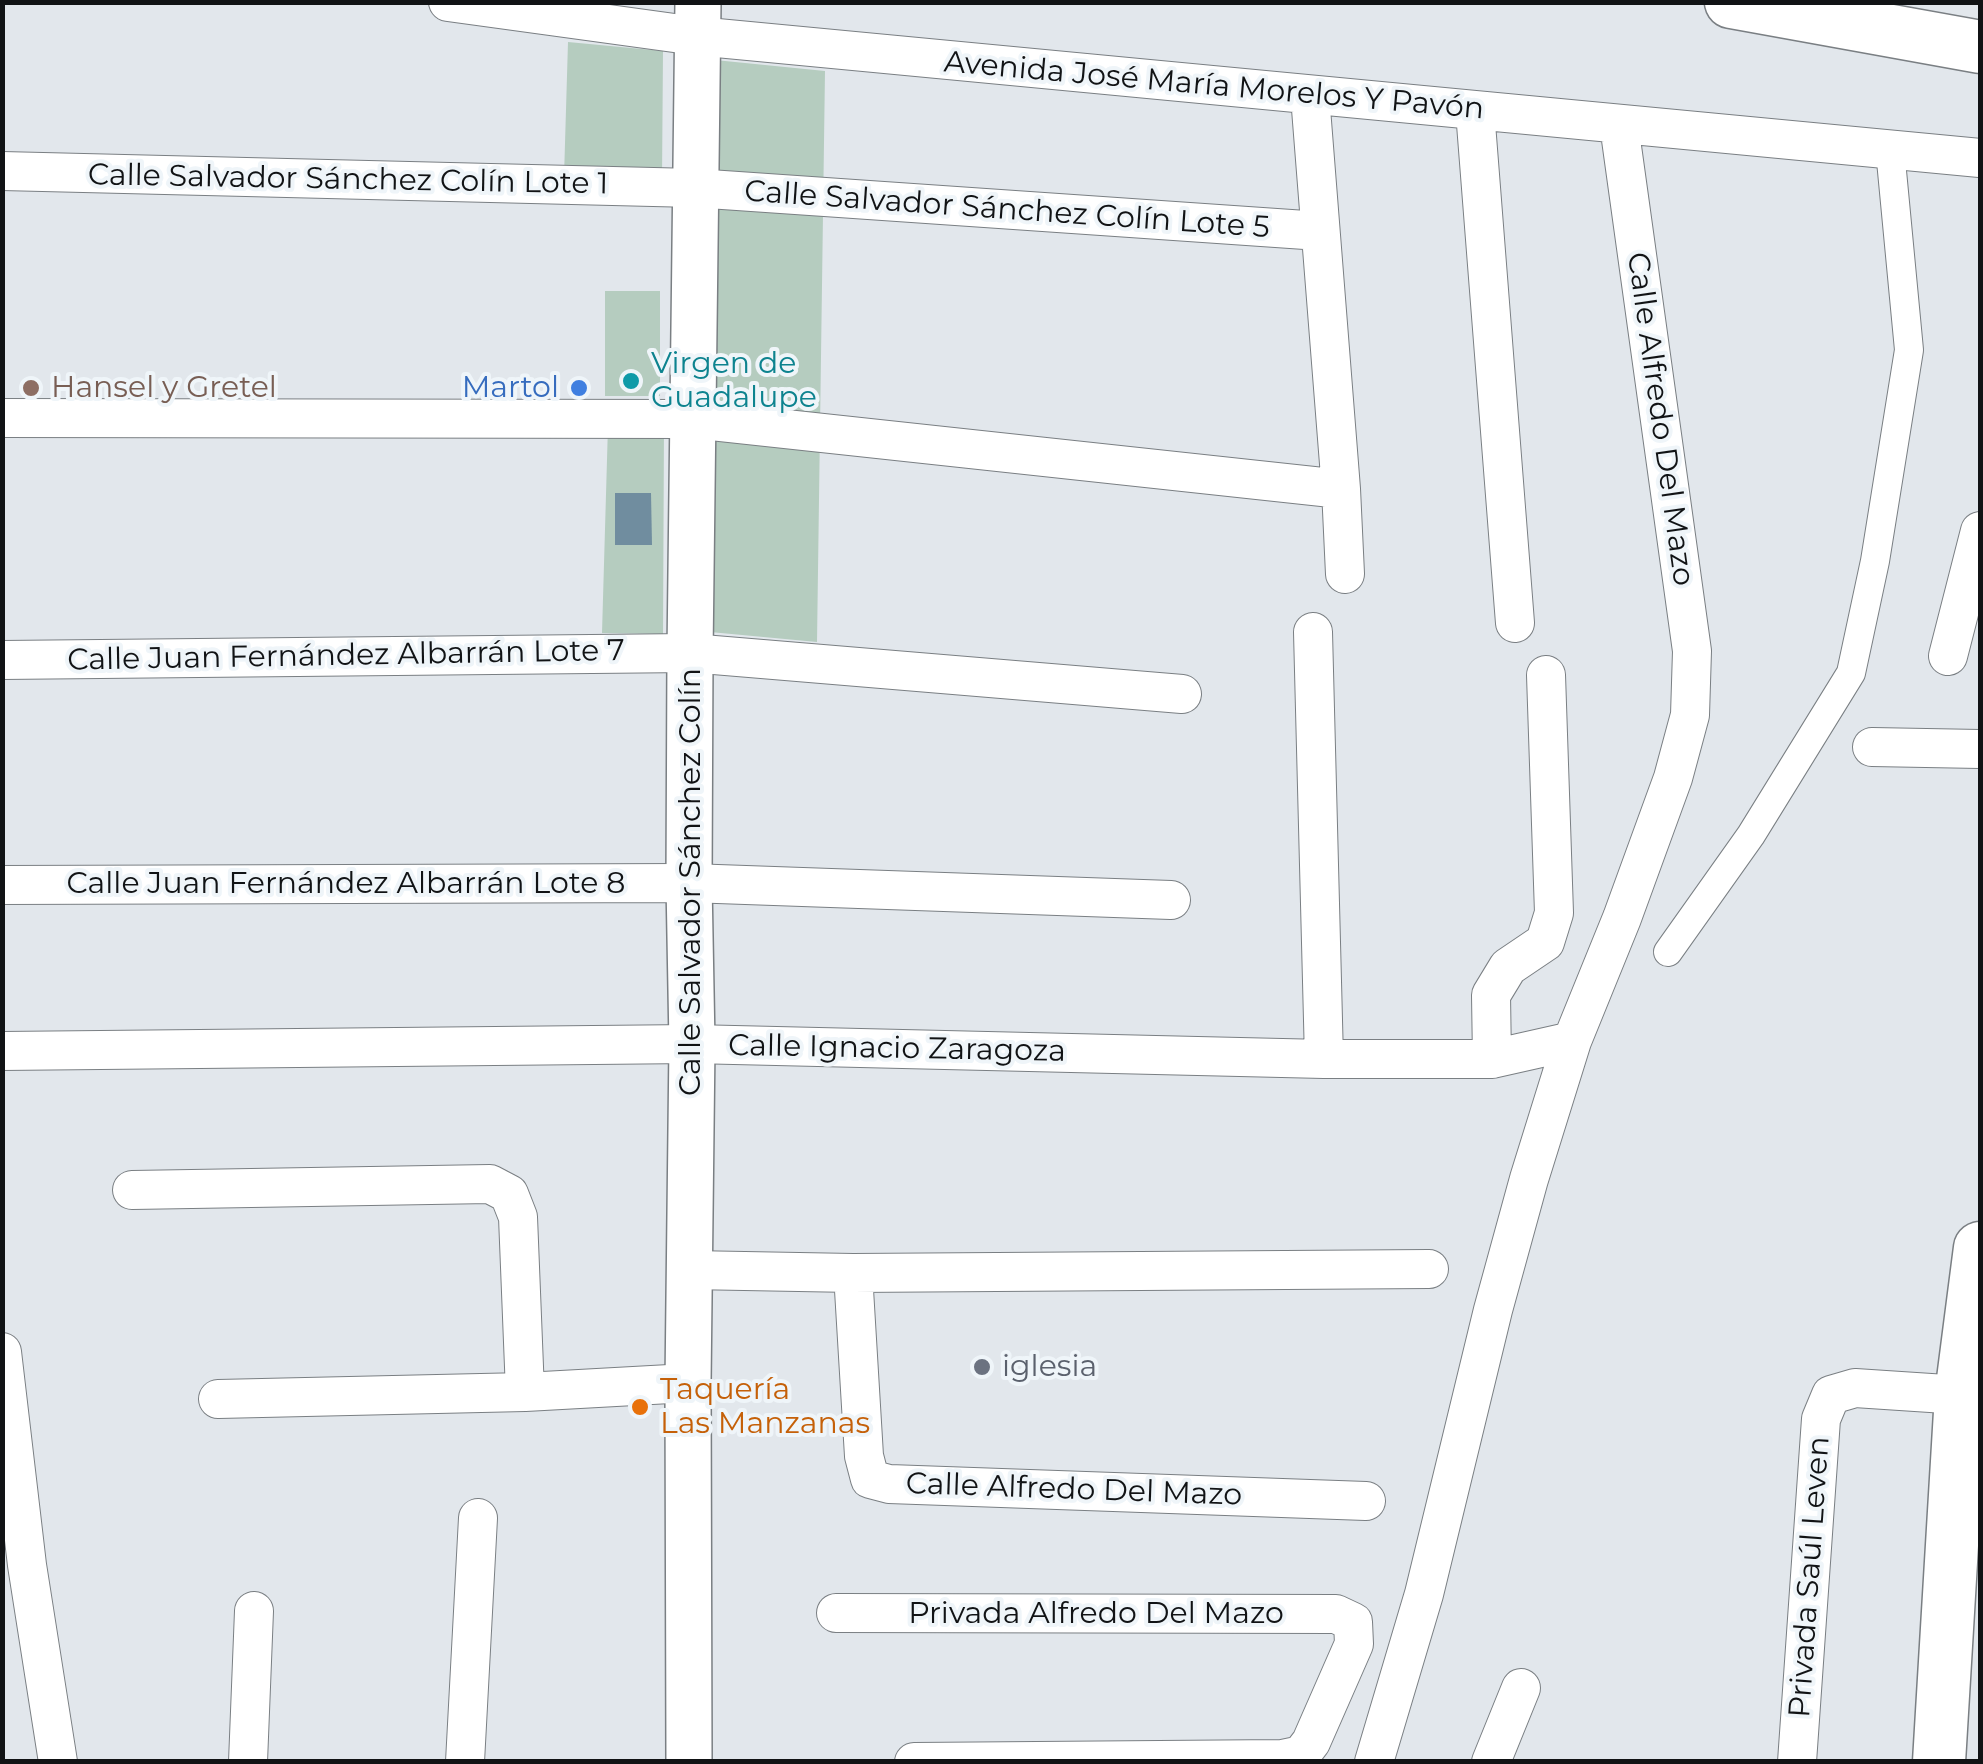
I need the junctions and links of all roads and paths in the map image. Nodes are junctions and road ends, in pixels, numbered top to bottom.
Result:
1 (448, 2) edge
2 (1731, 2) edge
3 (696, 19) edge
4 (1980, 47) edge
5 (1310, 96) junction
6 (1475, 111) junction
7 (1619, 125) junction
8 (1890, 150) junction
9 (1980, 158) edge
10 (2, 170) edge
11 (694, 188) junction
12 (1320, 231) junction
13 (2, 418) edge
14 (693, 420) junction
15 (1341, 489) junction
16 (1980, 531) edge
17 (1345, 574) dead end
18 (1515, 623) dead end
19 (1313, 632) dead end
20 (690, 653) junction
21 (1948, 656) dead end
22 (2, 660) edge
23 (1546, 675) dead end
24 (1182, 694) dead end
25 (1872, 747) dead end
26 (1980, 749) edge
27 (690, 884) junction
28 (2, 885) edge
29 (1172, 900) dead end
30 (1668, 952) dead end
31 (1572, 1040) junction
32 (692, 1044) junction
33 (2, 1051) edge
34 (1324, 1059) junction
35 (1492, 1059) junction
36 (132, 1190) dead end
37 (1980, 1248) edge
38 (1429, 1269) dead end
39 (690, 1270) junction
40 (853, 1272) junction
41 (1975, 1330) edge
42 (2, 1352) edge
43 (688, 1384) junction
44 (525, 1392) junction
45 (1961, 1395) junction
46 (218, 1399) dead end
47 (1366, 1501) dead end
48 (478, 1518) dead end
49 (254, 1611) dead end
50 (836, 1613) dead end
51 (1521, 1688) dead end
52 (1038, 1761) edge
53 (58, 1762) edge
54 (248, 1762) edge
55 (465, 1762) edge
56 (689, 1762) edge
57 (914, 1762) edge
58 (1374, 1762) edge
59 (1491, 1762) edge
60 (1797, 1762) edge
61 (1939, 1762) edge

1 - 3 street, Avenida José María Morelos Y Pavón
2 - 4 main road
3 - 5 street, Avenida José María Morelos Y Pavón
3 - 11 street, Calle Salvador Sánchez Colín
5 - 6 street, Avenida José María Morelos Y Pavón
5 - 12 street
6 - 7 street, Avenida José María Morelos Y Pavón
6 - 18 street
7 - 8 street, Avenida José María Morelos Y Pavón
7 - 31 street, Calle Alfredo Del Mazo
8 - 9 street, Avenida José María Morelos Y Pavón
8 - 30 street
10 - 11 street, Calle Salvador Sánchez Colín Lote 1
11 - 12 street, Calle Salvador Sánchez Colín Lote 5
11 - 14 street, Calle Salvador Sánchez Colín
12 - 15 street
13 - 14 street
14 - 15 street
14 - 20 street, Calle Salvador Sánchez Colín
15 - 17 street
16 - 21 street
19 - 34 street
20 - 22 street, Calle Juan Fernández Albarrán Lote 7
20 - 24 street, Calle Juan Fernández Albarrán Lote 7
20 - 27 street, Calle Salvador Sánchez Colín
23 - 35 street
25 - 26 street
27 - 28 street, Calle Juan Fernández Albarrán Lote 8
27 - 29 street, Calle Juan Fernández Albarrán Lote 8
27 - 32 street, Calle Salvador Sánchez Colín
31 - 35 street, Calle Ignacio Zaragoza
31 - 58 street, Calle Alfredo Del Mazo
32 - 33 street, Calle Ignacio Zaragoza
32 - 34 street, Calle Ignacio Zaragoza
32 - 39 street, Calle Salvador Sánchez Colín
34 - 35 street, Calle Ignacio Zaragoza
36 - 44 street
37 - 41 main road
38 - 40 street
39 - 40 street
39 - 43 street, Calle Salvador Sánchez Colín
40 - 47 street, Calle Alfredo Del Mazo
41 - 45 main road
42 - 53 street
43 - 44 street
43 - 56 street, Calle Salvador Sánchez Colín
44 - 46 street
45 - 60 street, Privada Saúl Leven
45 - 61 main road
48 - 55 street
49 - 54 street
50 - 52 street, Privada Alfredo Del Mazo
51 - 59 street
52 - 57 street

